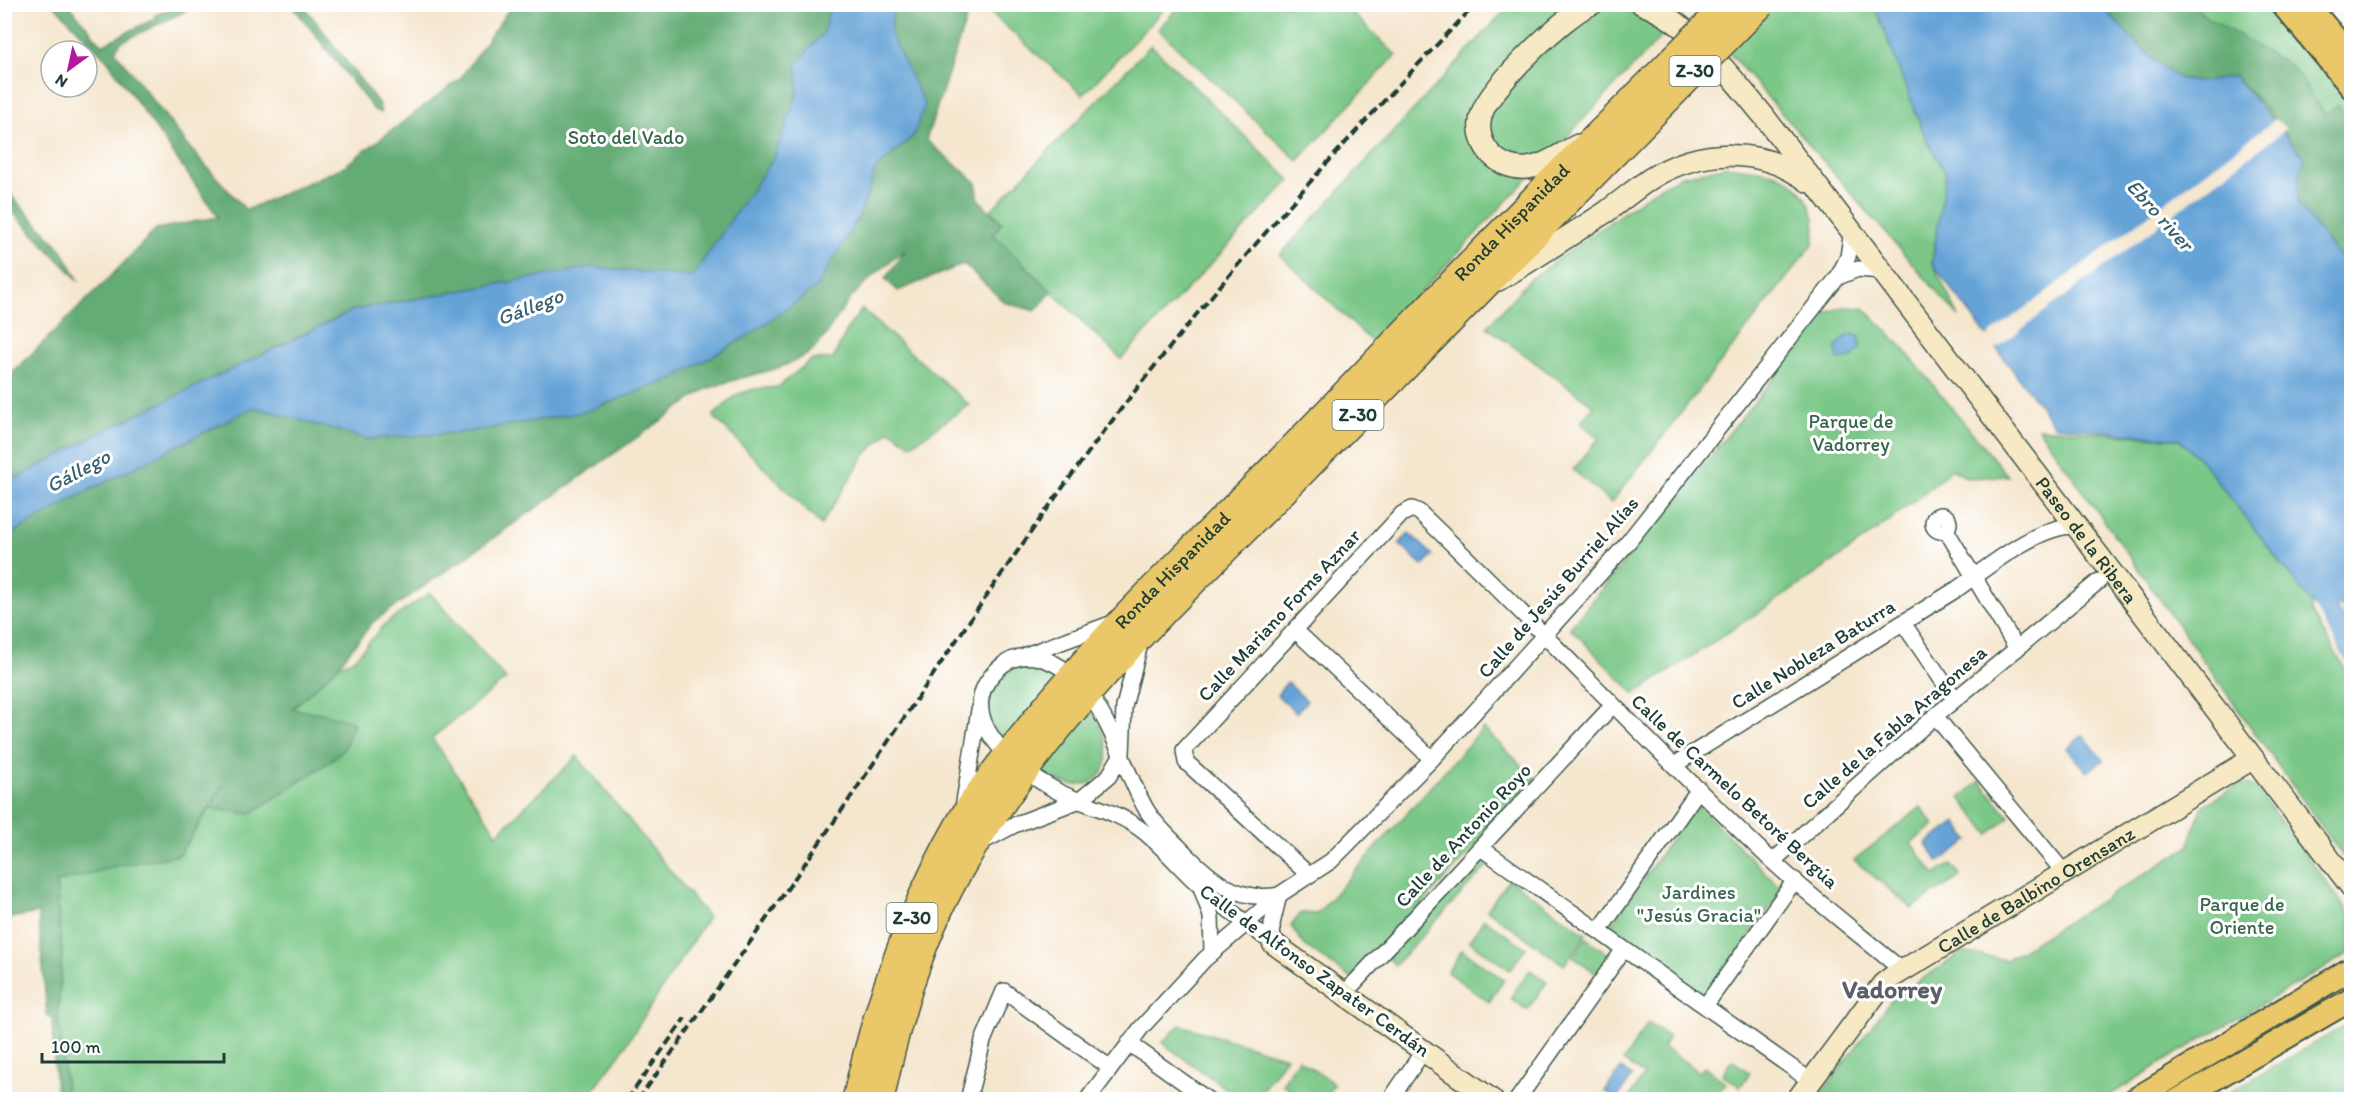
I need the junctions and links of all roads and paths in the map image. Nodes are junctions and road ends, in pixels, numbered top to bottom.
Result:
1 (1592, 4) edge
2 (1642, 4) edge
3 (1728, 4) edge
4 (1761, 4) edge
5 (2282, 4) edge
6 (2307, 4) edge
7 (2352, 58) edge
8 (2351, 87) edge
9 (1613, 131) junction
10 (1824, 193) junction
11 (1852, 230) junction
12 (1881, 270) junction
13 (1838, 277) junction
14 (1476, 292) junction
15 (2061, 508) junction
16 (1407, 510) joint
17 (2075, 526) junction
18 (2053, 528) junction
19 (1946, 530) dead end
20 (1974, 577) junction
21 (2099, 581) dead end
22 (1903, 623) junction
23 (1135, 626) junction
24 (1295, 630) junction
25 (1545, 634) junction
26 (2017, 649) junction
27 (1025, 655) junction
28 (1080, 686) junction
29 (1955, 699) junction
30 (1613, 705) junction
31 (980, 707) junction
32 (1935, 716) junction
33 (1122, 754) junction
34 (1432, 759) junction
35 (2252, 759) junction
36 (1016, 762) junction
37 (1674, 765) junction
38 (1699, 789) junction
39 (1080, 800) junction
40 (961, 821) junction
41 (975, 846) junction
42 (1481, 848) junction
43 (1773, 861) junction
44 (2062, 870) dead end
45 (1309, 875) junction
46 (1796, 880) junction
47 (1199, 885) junction
48 (2352, 888) edge
49 (1279, 895) junction
50 (1245, 923) junction
51 (1599, 931) junction
52 (1272, 943) junction
53 (1624, 949) junction
54 (1212, 952) junction
55 (2352, 968) edge
56 (1903, 971) junction
57 (1344, 994) junction
58 (2352, 999) edge
59 (1705, 1006) junction
60 (1129, 1043) junction
61 (1424, 1050) junction
62 (1109, 1067) junction
63 (1800, 1074) dead end
64 (856, 1100) edge
65 (880, 1100) edge
66 (968, 1100) edge
67 (1087, 1100) edge
68 (1208, 1100) edge
69 (1390, 1100) edge
70 (1492, 1100) edge
71 (1517, 1100) edge
72 (1797, 1100) edge
73 (2134, 1100) edge
74 (2178, 1100) edge

1 - 9 main road
2 - 10 main road, Paseo de la Ribera
3 - 9 highway, Z-30, bridge
4 - 9 highway, Z-30, bridge
5 - 8 main road
6 - 7 main road
9 - 14 highway, Ronda Hispanidad / Z-30
9 - 23 highway, Ronda Hispanidad / Z-30
10 - 11 main road, Paseo de la Ribera
10 - 14 main road
11 - 12 main road, Paseo de la Ribera
11 - 13 street, Calle de Jesús Burriel Alías
12 - 13 street
12 - 15 main road, Paseo de la Ribera
13 - 25 street, Calle de Jesús Burriel Alías
14 - 23 highway, Ronda Hispanidad / Z-30
15 - 17 main road, Paseo de la Ribera
15 - 18 street
16 - 24 street, Calle Mariano Forns Aznar
16 - 25 street, Calle de Carmelo Betoré Bergúa
17 - 18 street, Calle Nobleza Baturra
17 - 35 main road, Paseo de la Ribera
18 - 20 street, Calle Nobleza Baturra
19 - 20 street
20 - 22 street, Calle Nobleza Baturra
20 - 26 street, Calle de la Fabla Aragonesa
21 - 26 street, Calle de la Fabla Aragonesa
22 - 29 street
22 - 37 street, Calle Nobleza Baturra
23 - 27 street
23 - 28 highway, Ronda Hispanidad / Z-30
23 - 33 street
24 - 34 street
24 - 45 street, Calle Mariano Forns Aznar
25 - 30 street, Calle de Carmelo Betoré Bergúa
25 - 34 street, Calle de Jesús Burriel Alías
26 - 29 street, Calle de la Fabla Aragonesa
27 - 28 street
27 - 31 street
28 - 33 street
28 - 36 highway, Ronda Hispanidad / Z-30
29 - 32 street, Calle de la Fabla Aragonesa
30 - 37 street, Calle de Carmelo Betoré Bergúa
30 - 42 street, Calle de Antonio Royo
31 - 36 street, Calle de Alfonso Zapater Cerdán
31 - 40 street
32 - 43 street, Calle de la Fabla Aragonesa
32 - 44 street
33 - 39 street
33 - 49 street
34 - 45 street, Calle de Jesús Burriel Alías
35 - 48 main road, Paseo de la Ribera
35 - 56 main road, Calle de Balbino Orensanz
36 - 39 street, Calle de Alfonso Zapater Cerdán
36 - 40 highway, Ronda Hispanidad / Z-30
36 - 41 highway, Ronda Hispanidad / Z-30
37 - 38 street, Calle de Carmelo Betoré Bergúa
38 - 43 street, Calle de Carmelo Betoré Bergúa
38 - 51 street
39 - 41 street
39 - 47 street, Calle de Alfonso Zapater Cerdán
40 - 64 highway, Ronda Hispanidad / Z-30
41 - 65 highway, Ronda Hispanidad / Z-30
42 - 51 street
42 - 57 street, Calle de Antonio Royo
43 - 46 street, Calle de Carmelo Betoré Bergúa
45 - 49 street, Calle de Jesús Burriel Alías
46 - 56 street, Calle de Carmelo Betoré Bergúa
46 - 59 street
47 - 50 street, Calle de Alfonso Zapater Cerdán
47 - 54 street
49 - 50 street, Calle de Jesús Burriel Alías
49 - 52 street
50 - 52 street, Calle de Alfonso Zapater Cerdán
50 - 54 street, Calle de Jesús Burriel Alías
51 - 53 street
52 - 57 main road, Calle de Alfonso Zapater Cerdán
53 - 59 street
53 - 71 street
54 - 60 street, Calle de Jesús Burriel Alías
55 - 73 main road
56 - 72 main road, Calle de Balbino Orensanz
57 - 61 main road, Calle de Alfonso Zapater Cerdán
58 - 74 main road
59 - 63 street
60 - 62 street, Calle de Jesús Burriel Alías
60 - 68 street
61 - 69 street
61 - 70 main road, Calle de Alfonso Zapater Cerdán
62 - 66 street
62 - 67 street, Calle de Jesús Burriel Alías

